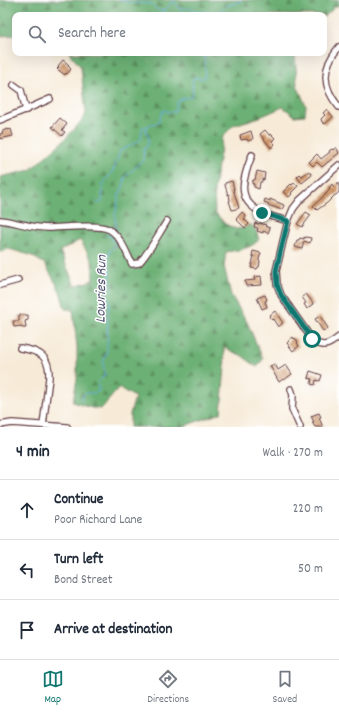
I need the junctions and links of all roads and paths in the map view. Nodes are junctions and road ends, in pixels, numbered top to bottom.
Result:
1 (339, 48) edge
2 (14, 85) dead end
3 (50, 99) dead end
4 (339, 107) edge
5 (26, 110) junction
6 (0, 120) edge
7 (252, 155) dead end
8 (339, 165) edge
9 (0, 220) edge
10 (167, 221) dead end
11 (288, 221) junction
12 (18, 280) dead end
13 (0, 285) edge
14 (339, 337) edge
15 (20, 348) dead end
16 (291, 389) dead end
17 (0, 425) edge
18 (43, 425) junction
19 (67, 427) edge
20 (300, 427) edge

1 - 4 street
2 - 5 street
3 - 5 street
5 - 6 street
7 - 11 street
8 - 11 street
9 - 10 street
11 - 14 street
12 - 13 street
15 - 18 street
16 - 20 street
17 - 18 street
18 - 19 street

